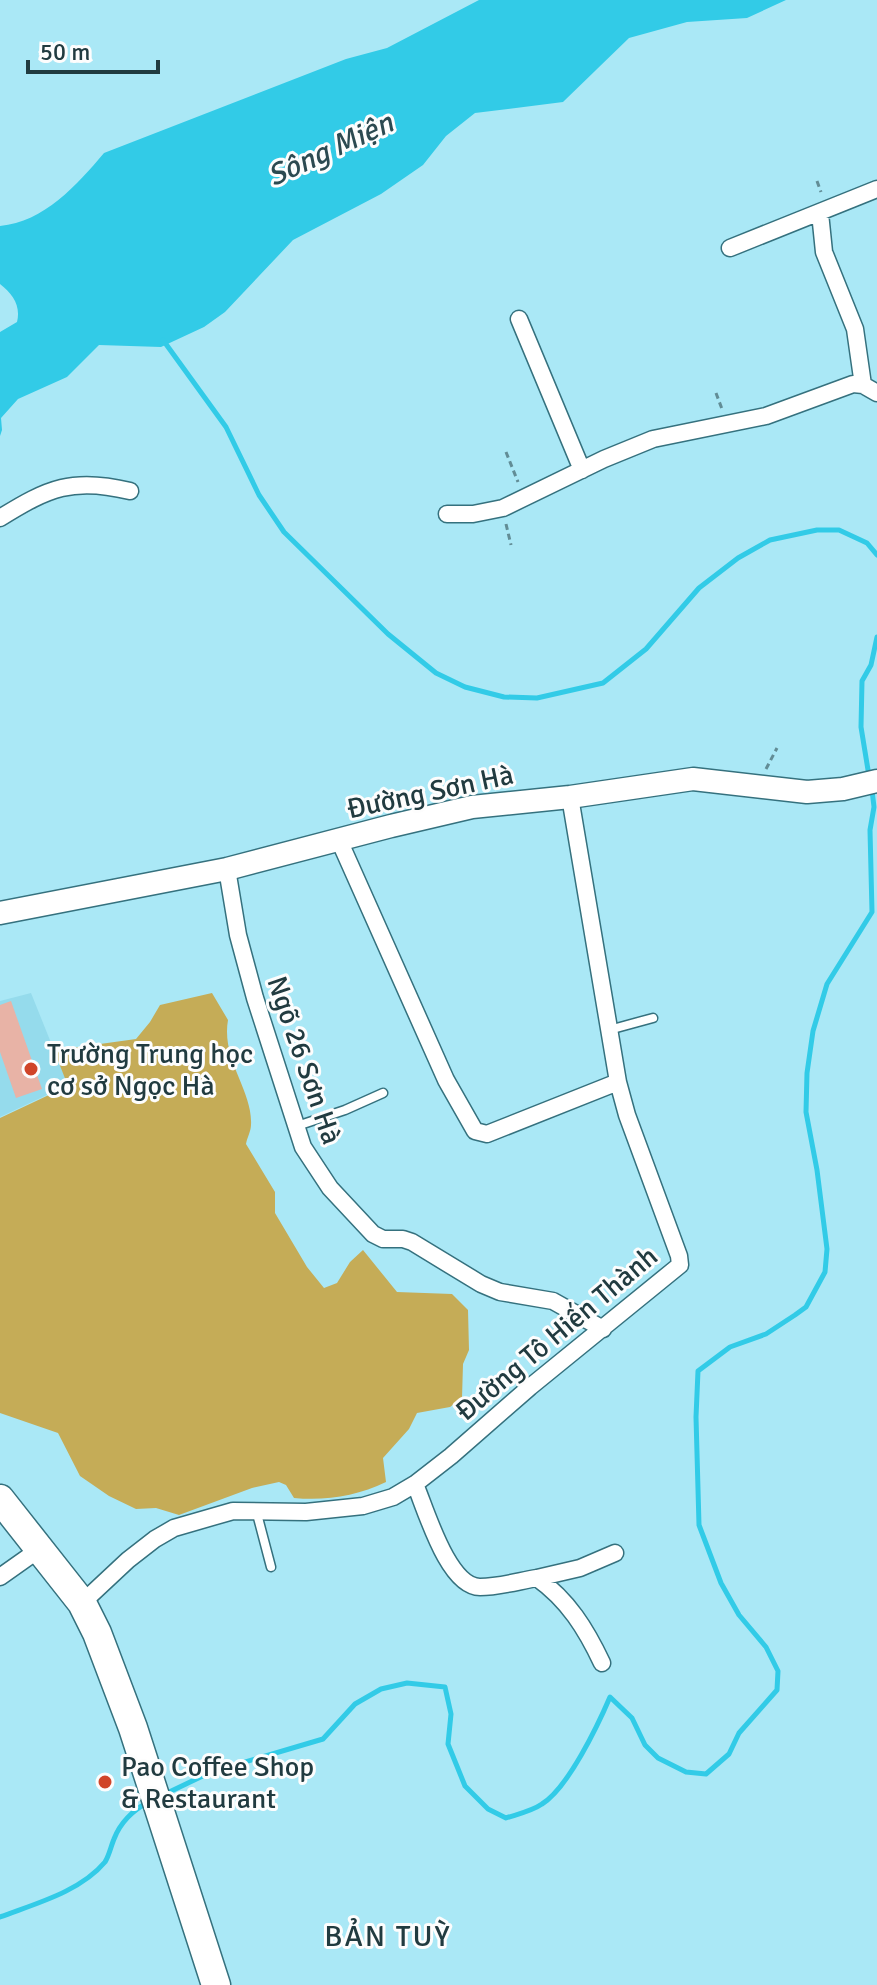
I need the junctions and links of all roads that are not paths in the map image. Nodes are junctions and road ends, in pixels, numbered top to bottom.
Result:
1 (877, 189) edge
2 (820, 213) junction
3 (730, 248) dead end
4 (519, 319) dead end
5 (870, 389) edge
6 (582, 470) junction
7 (130, 491) dead end
8 (447, 514) dead end
9 (0, 518) edge
10 (877, 781) edge
11 (570, 797) junction
12 (339, 840) junction
13 (227, 869) junction
14 (0, 913) edge
15 (653, 1018) dead end
16 (609, 1030) junction
17 (618, 1082) junction
18 (383, 1093) dead end
19 (296, 1127) junction
20 (603, 1329) junction
21 (415, 1484) junction
22 (0, 1499) edge
23 (256, 1510) junction
24 (41, 1548) junction
25 (615, 1553) dead end
26 (271, 1567) dead end
27 (0, 1577) edge
28 (537, 1578) junction
29 (82, 1603) junction
30 (602, 1663) dead end
31 (216, 1985) edge

1 - 2 street
2 - 3 street
2 - 5 street
4 - 6 street
5 - 6 street
6 - 8 street
7 - 9 street
10 - 11 street, Đường Sơn Hà
11 - 12 street, Đường Sơn Hà
11 - 16 street, Đường Tô Hiến Thành
12 - 13 street, Đường Sơn Hà
12 - 17 street
13 - 14 street, Đường Sơn Hà
13 - 19 street, Ngõ 26 Sơn Hà
15 - 16 lane
16 - 17 street, Đường Tô Hiến Thành
17 - 20 street, Đường Tô Hiến Thành
18 - 19 lane
19 - 20 street, Ngõ 26 Sơn Hà
20 - 21 street, Đường Tô Hiến Thành
21 - 23 street, Đường Tô Hiến Thành
21 - 28 street
22 - 24 highway
23 - 26 lane
23 - 29 street, Đường Tô Hiến Thành
24 - 27 street
24 - 29 highway
25 - 28 street
28 - 30 street
29 - 31 highway

